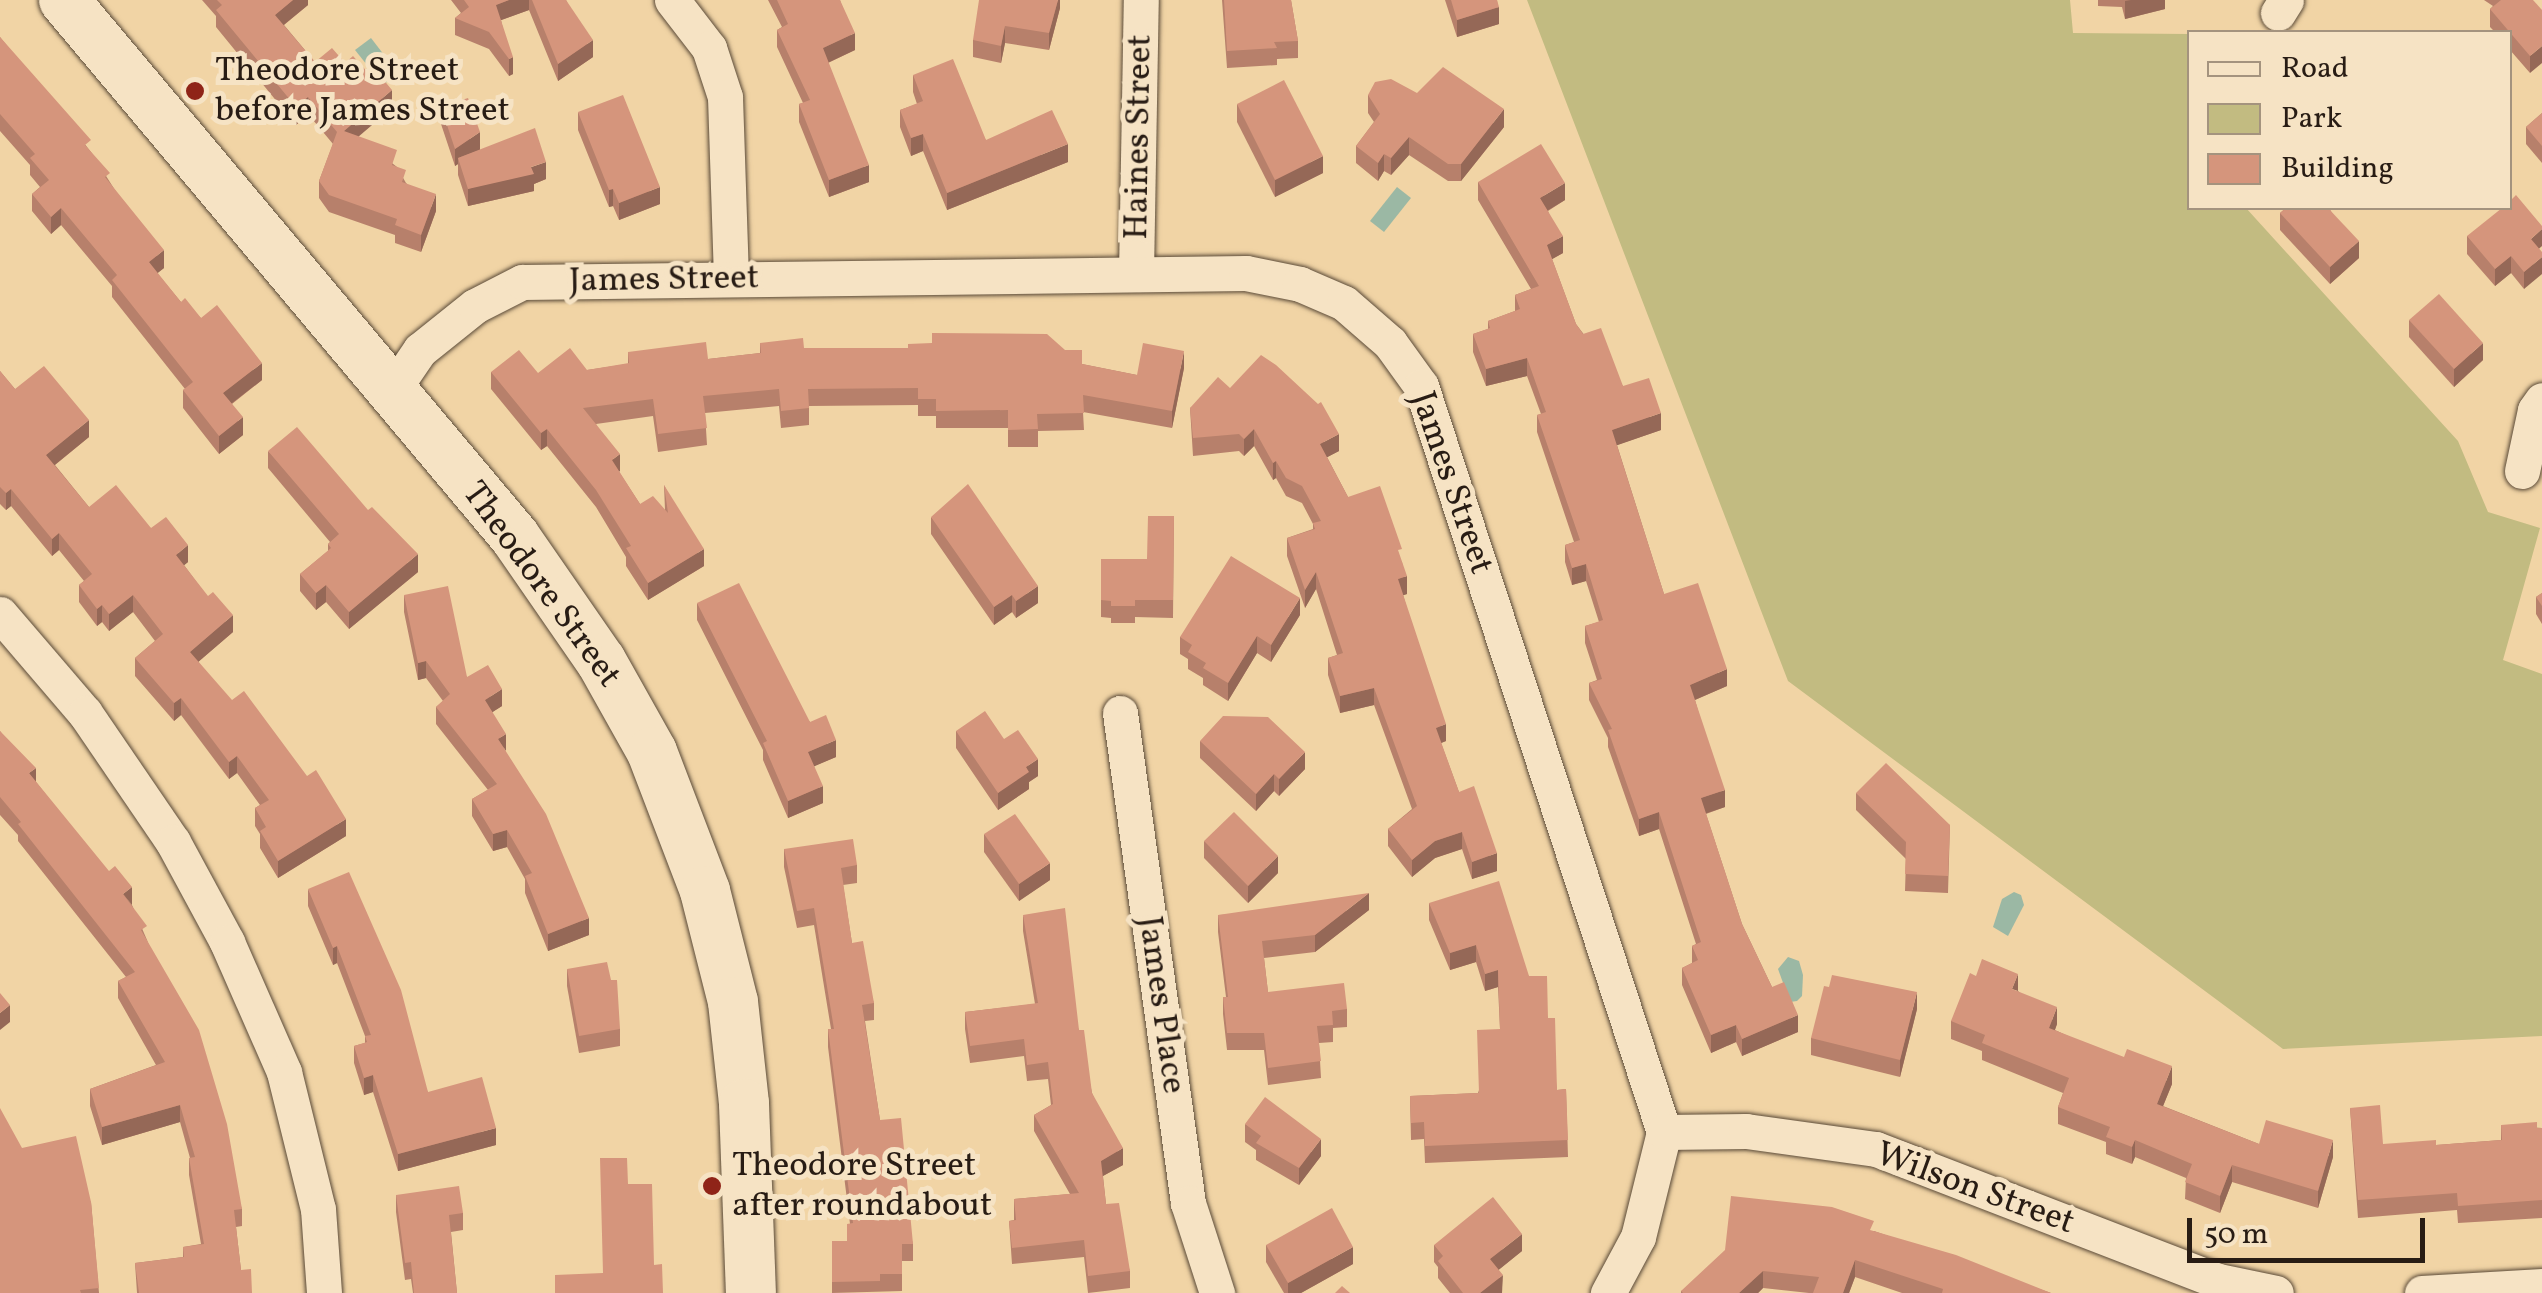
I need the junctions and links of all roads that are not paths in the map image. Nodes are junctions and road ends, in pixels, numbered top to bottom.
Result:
1 (64, 0) edge
2 (672, 0) edge
3 (1141, 0) edge
4 (1136, 274) junction
5 (732, 279) junction
6 (392, 392) junction
7 (2542, 400) edge
8 (2522, 471) dead end
9 (0, 614) edge
10 (1120, 713) dead end
11 (1664, 1132) junction
12 (2542, 1286) edge
13 (324, 1293) edge
14 (751, 1293) edge
15 (1217, 1293) edge
16 (1608, 1293) edge
17 (2276, 1293) edge
18 (2422, 1293) edge

1 - 6 main road, Theodore Street
2 - 5 street
3 - 4 street, Haines Street
4 - 5 street, James Street
4 - 11 street, James Street
5 - 6 street, James Street
6 - 14 main road, Theodore Street
7 - 8 street
9 - 13 street
10 - 15 street, James Place
11 - 16 street
11 - 17 street, Wilson Street
12 - 18 street

